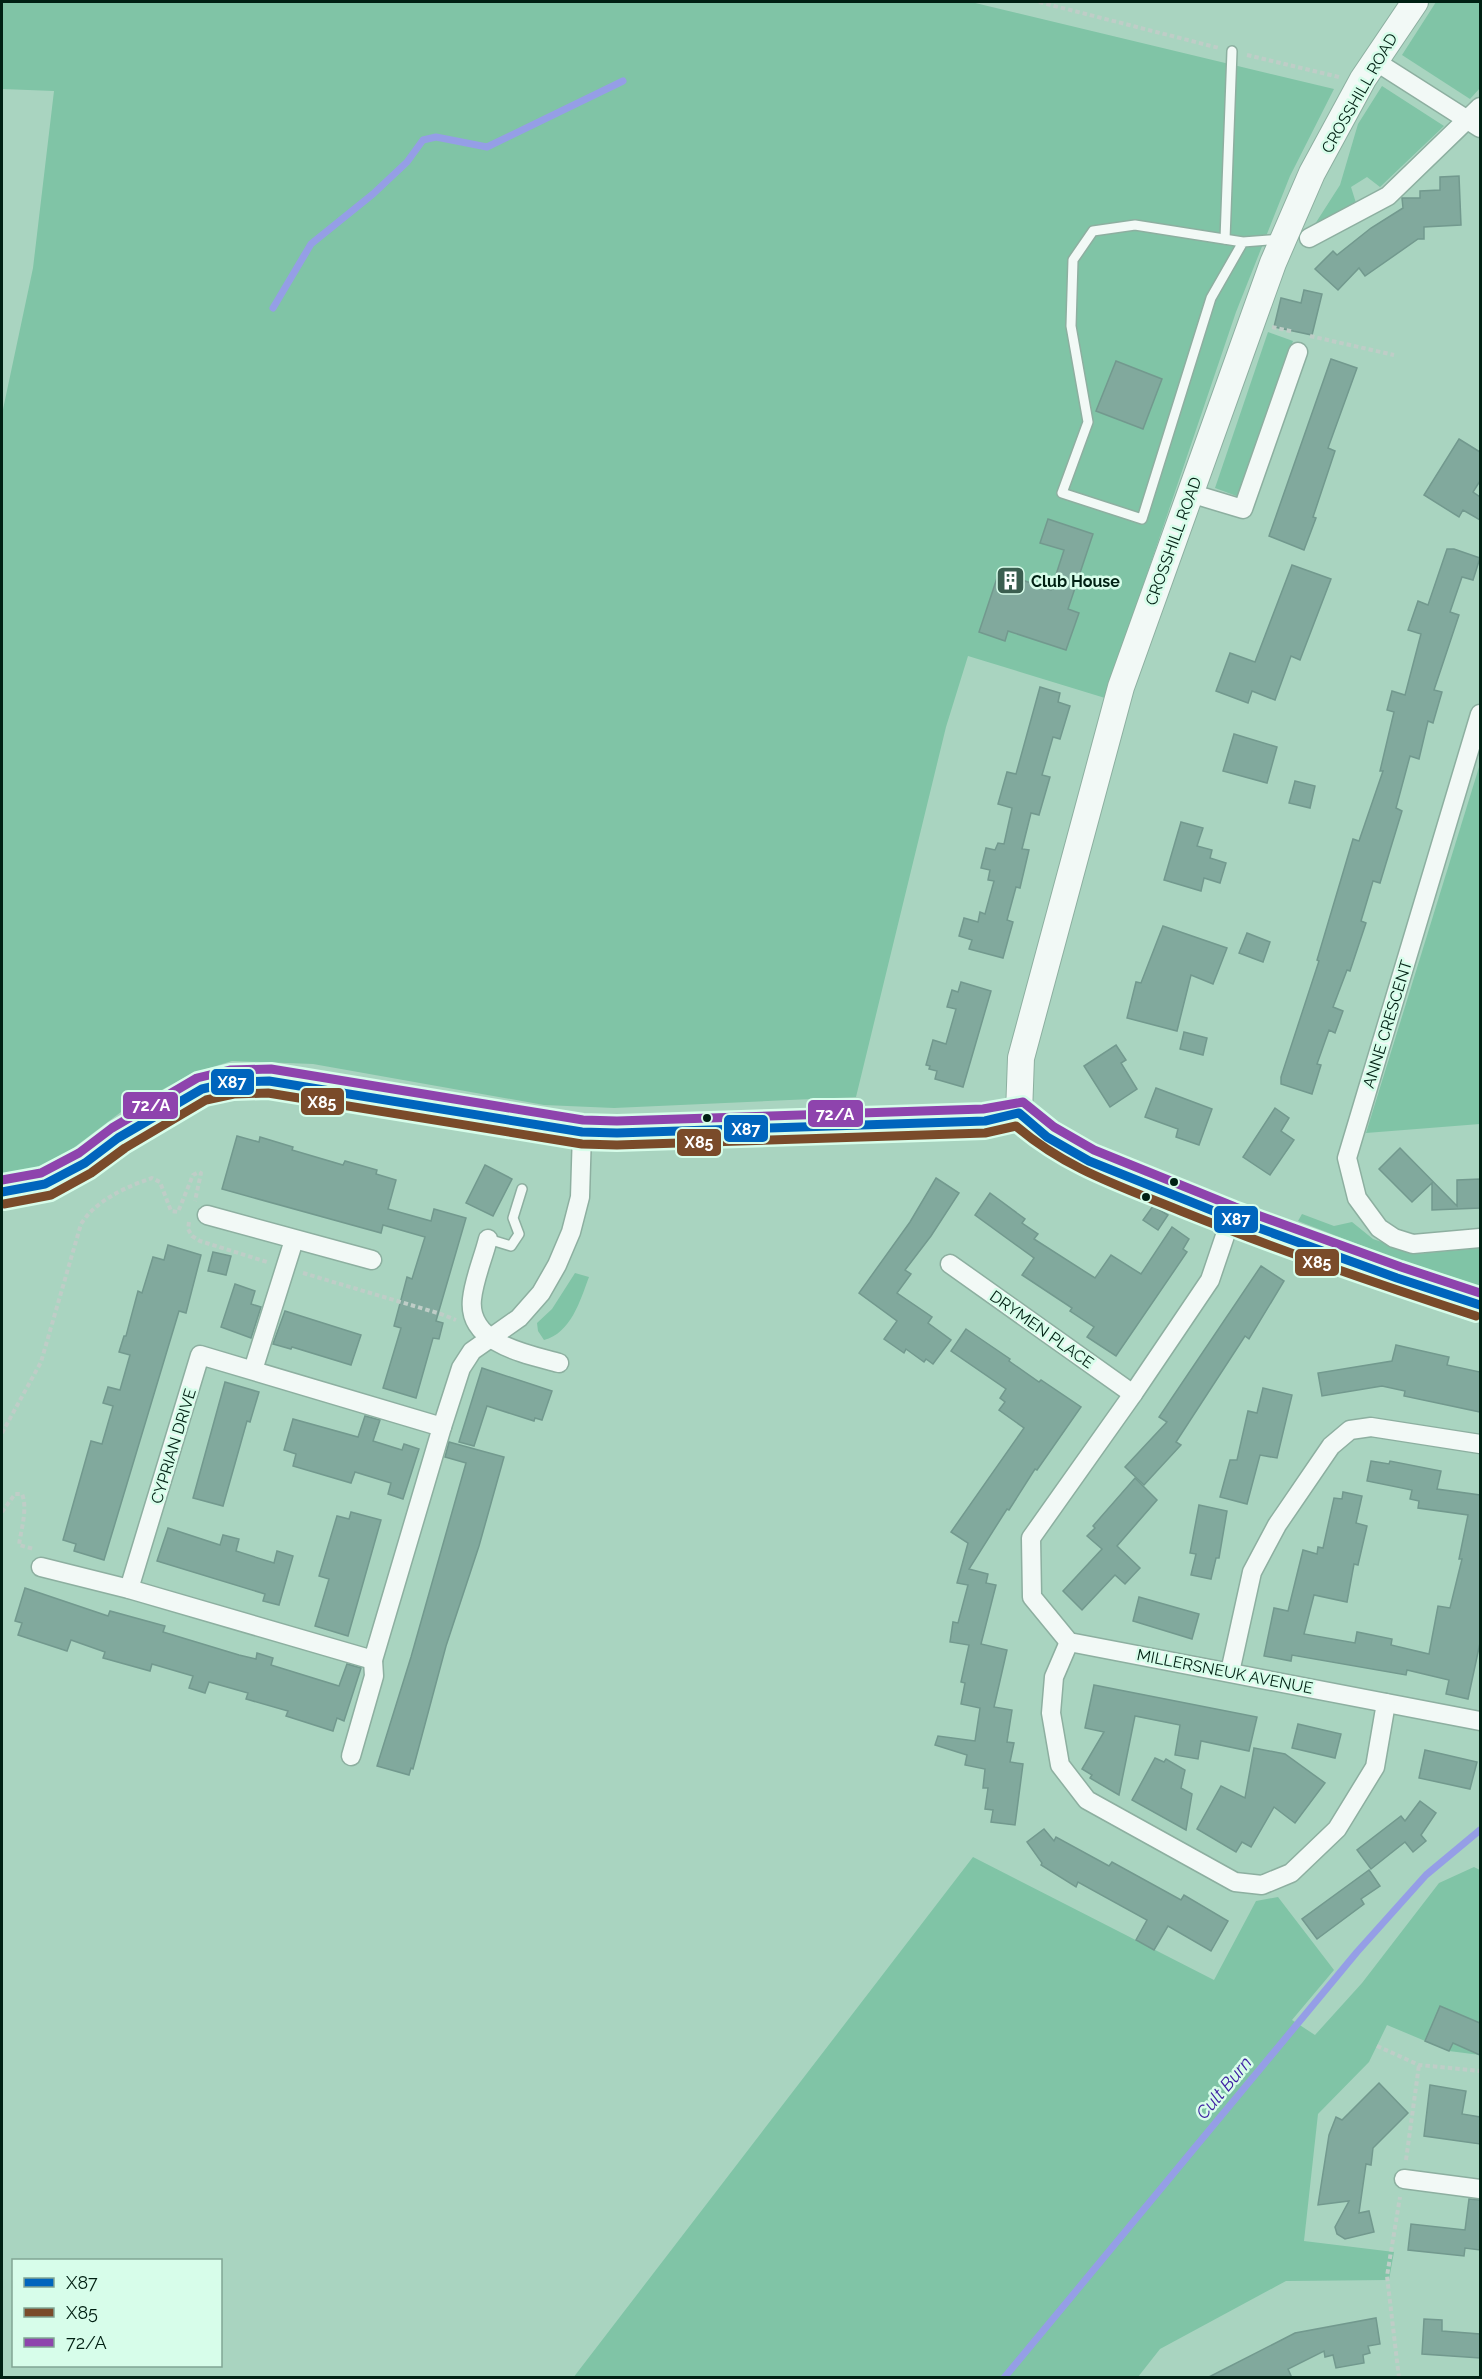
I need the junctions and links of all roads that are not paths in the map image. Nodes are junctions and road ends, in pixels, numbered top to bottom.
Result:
1 (1414, 2) edge
2 (1232, 51) road end
3 (1369, 70) junction
4 (1476, 119) edge
5 (1296, 238) junction
6 (1225, 239) junction
7 (1243, 242) junction
8 (1298, 352) dead end
9 (1190, 493) junction
10 (1480, 714) edge
11 (1019, 1113) junction
12 (582, 1132) junction
13 (522, 1189) dead end
14 (2, 1192) edge
15 (197, 1212) road end
16 (1231, 1218) junction
17 (1480, 1238) edge
18 (488, 1239) joint
19 (294, 1240) junction
20 (372, 1260) dead end
21 (950, 1264) dead end
22 (1480, 1305) edge
23 (484, 1342) junction
24 (559, 1363) dead end
25 (253, 1370) junction
26 (1133, 1394) junction
27 (441, 1427) junction
28 (1480, 1444) edge
29 (42, 1559) road end
30 (129, 1589) junction
31 (1069, 1642) junction
32 (373, 1660) junction
33 (1230, 1672) junction
34 (1386, 1703) junction
35 (1480, 1721) edge
36 (351, 1756) dead end
37 (1404, 2179) road end
38 (1480, 2189) edge

1 - 3 main road, CROSSHILL ROAD
2 - 6 lane
3 - 4 street
3 - 5 main road, CROSSHILL ROAD
4 - 5 street
5 - 7 lane
5 - 9 main road, CROSSHILL ROAD
6 - 7 lane
6 - 7 lane
8 - 9 street
9 - 11 main road, CROSSHILL ROAD
10 - 17 street, ANNE CRESCENT
11 - 12 main road
11 - 16 main road
12 - 14 main road
12 - 23 street
13 - 18 lane
15 - 19 street
16 - 22 main road
16 - 26 street
18 - 23 street
19 - 20 street
19 - 25 street
21 - 26 street, DRYMEN PLACE
23 - 24 street
23 - 27 street
25 - 27 street, CYPRIAN DRIVE
25 - 30 street, CYPRIAN DRIVE
26 - 31 street
27 - 32 street
28 - 33 street
29 - 30 street
30 - 32 street
31 - 33 street, MILLERSNEUK AVENUE
31 - 34 street
32 - 36 street
33 - 34 street, MILLERSNEUK AVENUE
34 - 35 street, MILLERSNEUK AVENUE
37 - 38 street

